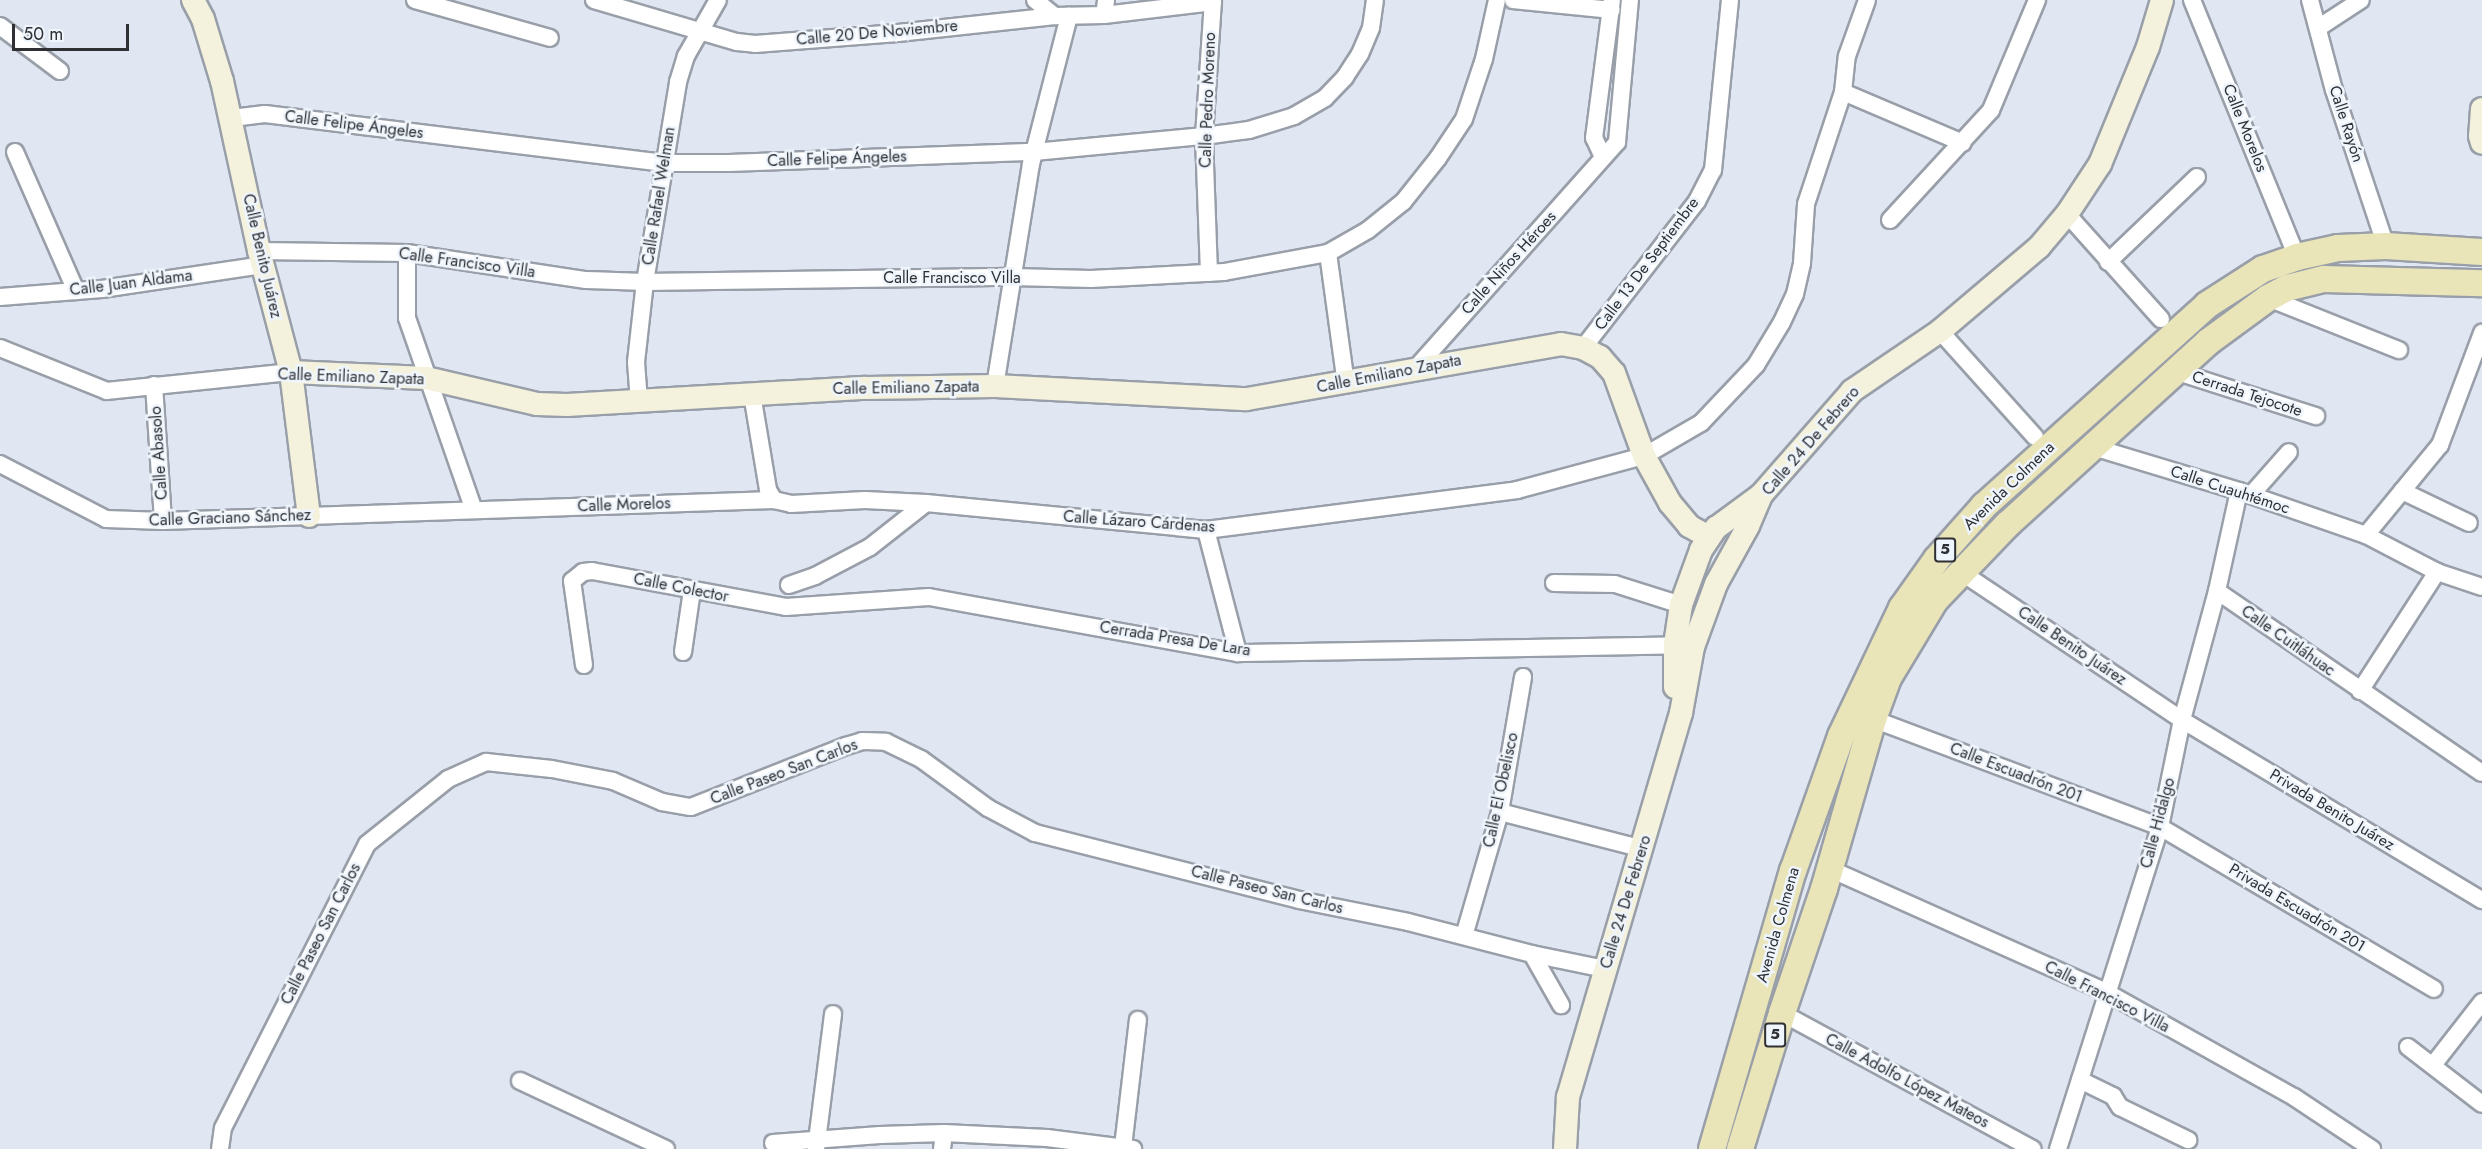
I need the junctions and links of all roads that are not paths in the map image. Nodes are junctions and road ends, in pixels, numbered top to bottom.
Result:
1 (193, 0) edge
2 (415, 0) edge
3 (594, 0) edge
4 (717, 0) edge
5 (1035, 0) edge
6 (1375, 0) edge
7 (1497, 0) edge
8 (1513, 0) edge
9 (1630, 0) edge
10 (1730, 0) edge
11 (1867, 0) edge
12 (2037, 0) edge
13 (2162, 0) edge
14 (2192, 0) edge
15 (2310, 0) edge
16 (2361, 0) edge
17 (1213, 1) edge
18 (1611, 5) edge
19 (1105, 8) edge
20 (1062, 16) junction
21 (0, 26) edge
22 (2318, 28) junction
23 (700, 32) junction
24 (550, 38) dead end
25 (60, 71) dead end
26 (1843, 92) junction
27 (2482, 110) edge
28 (232, 118) junction
29 (1204, 136) junction
30 (1963, 143) junction
31 (2482, 143) edge
32 (15, 152) dead end
33 (1034, 152) junction
34 (1603, 157) junction
35 (664, 163) junction
36 (2197, 177) dead end
37 (2067, 214) junction
38 (1890, 220) dead end
39 (2386, 246) junction
40 (2482, 252) edge
41 (407, 253) junction
42 (1328, 253) junction
43 (2297, 256) junction
44 (260, 258) junction
45 (2108, 262) junction
46 (1209, 273) junction
47 (1013, 277) junction
48 (645, 282) junction
49 (2482, 283) edge
50 (75, 291) junction
51 (0, 297) edge
52 (2268, 298) junction
53 (2162, 319) dead end
54 (1940, 331) junction
55 (2482, 333) edge
56 (0, 348) edge
57 (1583, 348) junction
58 (2399, 350) dead end
59 (1414, 369) junction
60 (291, 372) junction
61 (2178, 372) junction
62 (426, 378) junction
63 (1346, 384) junction
64 (154, 385) junction
65 (995, 386) junction
66 (752, 394) junction
67 (639, 402) junction
68 (2316, 416) dead end
69 (2036, 437) dead end
70 (2093, 447) junction
71 (2289, 452) dead end
72 (1644, 456) junction
73 (0, 464) edge
74 (2402, 491) junction
75 (2245, 493) junction
76 (1761, 495) junction
77 (774, 500) junction
78 (926, 503) junction
79 (474, 510) junction
80 (309, 516) junction
81 (163, 521) junction
82 (2469, 523) dead end
83 (1206, 530) junction
84 (2366, 535) junction
85 (1708, 537) junction
86 (1961, 572) junction
87 (2437, 572) junction
88 (1554, 583) dead end
89 (789, 585) dead end
90 (2482, 587) edge
91 (692, 590) junction
92 (2217, 591) junction
93 (1682, 605) junction
94 (786, 607) joint
95 (1675, 645) junction
96 (683, 652) dead end
97 (1238, 653) junction
98 (584, 665) dead end
99 (1523, 677) dead end
100 (2360, 691) junction
101 (1681, 713) junction
102 (1873, 719) junction
103 (2182, 720) junction
104 (2482, 773) edge
105 (1500, 813) junction
106 (2160, 827) junction
107 (1643, 849) junction
108 (1830, 869) junction
109 (2482, 900) edge
110 (1464, 936) junction
111 (1532, 954) junction
112 (1605, 969) junction
113 (2434, 989) dead end
114 (2106, 992) junction
115 (2482, 1002) edge
116 (1561, 1005) dead end
117 (1782, 1013) junction
118 (833, 1014) dead end
119 (1138, 1020) dead end
120 (2408, 1047) dead end
121 (2433, 1065) junction
122 (2080, 1080) junction
123 (520, 1081) dead end
124 (2482, 1104) edge
125 (2188, 1140) dead end
126 (943, 1141) edge
127 (773, 1143) dead end
128 (1046, 1144) edge
129 (817, 1145) edge
130 (1128, 1148) edge
131 (220, 1149) edge
132 (666, 1149) edge
133 (1564, 1149) edge
134 (1712, 1149) edge
135 (1740, 1149) edge
136 (2033, 1149) edge
137 (2058, 1149) edge
138 (2372, 1149) edge

1 - 28 street, Calle Benito Juárez
2 - 24 street
3 - 23 street, Calle 20 De Noviembre
4 - 23 street, Calle Rafael Welman
5 - 20 street
6 - 29 street, Calle Felipe Ángeles
7 - 42 street, Calle Francisco Villa
8 - 18 street
9 - 34 street, Calle Niños Héroes
10 - 57 street, Calle 13 De Septiembre
11 - 26 street
12 - 30 street
13 - 37 street, Calle 24 De Febrero
14 - 43 street, Calle Morelos
15 - 22 street, Calle Rayón
16 - 22 street
17 - 19 street, Calle 20 De Noviembre
17 - 29 street, Calle Pedro Moreno
18 - 34 street
19 - 20 street, Calle 20 De Noviembre
20 - 23 street, Calle 20 De Noviembre
20 - 33 street
21 - 25 street
22 - 39 street, Calle Rayón
23 - 35 street, Calle Rafael Welman
26 - 30 street
26 - 72 street
27 - 31 street
28 - 35 street, Calle Felipe Ángeles
28 - 44 street, Calle Benito Juárez
29 - 33 street, Calle Felipe Ángeles
29 - 46 street, Calle Pedro Moreno
30 - 38 street
32 - 50 street
33 - 35 street, Calle Felipe Ángeles
33 - 47 street
34 - 59 street, Calle Niños Héroes
35 - 48 street, Calle Rafael Welman
36 - 45 street
37 - 45 street
37 - 54 street, Calle 24 De Febrero
39 - 40 main road, Avenida Colmena / 5
39 - 43 main road, Avenida Colmena / 5
41 - 44 street, Calle Francisco Villa
41 - 48 street, Calle Francisco Villa
41 - 62 street
42 - 46 street, Calle Francisco Villa
42 - 63 street
43 - 134 main road, Avenida Colmena / 5
44 - 50 street, Calle Juan Aldama
44 - 60 street, Calle Benito Juárez
45 - 53 street
46 - 47 street, Calle Francisco Villa
47 - 48 street, Calle Francisco Villa
47 - 65 street
48 - 67 street, Calle Rafael Welman
49 - 52 main road, Avenida Colmena / 5
50 - 51 street, Calle Juan Aldama
52 - 58 street
52 - 61 main road, Avenida Colmena / 5
54 - 69 street
54 - 76 street, Calle 24 De Febrero
55 - 74 street
56 - 64 street, Calle Emiliano Zapata
57 - 59 street, Calle Emiliano Zapata
57 - 72 street, Calle Emiliano Zapata
59 - 63 street, Calle Emiliano Zapata
60 - 62 street, Calle Emiliano Zapata
60 - 64 street, Calle Emiliano Zapata
60 - 80 street, Calle Benito Juárez
61 - 68 street, Cerrada Tejocote
61 - 70 main road, Avenida Colmena / 5
62 - 67 street, Calle Emiliano Zapata
62 - 79 street
63 - 65 street, Calle Emiliano Zapata
64 - 81 street, Calle Abasolo
65 - 66 street, Calle Emiliano Zapata
66 - 67 street, Calle Emiliano Zapata
66 - 77 street
70 - 75 street, Calle Cuauhtémoc
70 - 86 main road, Avenida Colmena / 5
71 - 75 street, Calle Hidalgo
72 - 83 street, Calle Lázaro Cárdenas
72 - 85 street, Calle Emiliano Zapata
73 - 81 street, Calle Graciano Sánchez
74 - 82 street
74 - 84 street
75 - 84 street, Calle Cuauhtémoc
75 - 92 street, Calle Hidalgo
76 - 85 street
76 - 101 street, Calle 24 De Febrero
77 - 78 street, Calle Lázaro Cárdenas
77 - 79 street, Calle Morelos
78 - 83 street, Calle Lázaro Cárdenas
78 - 89 street
79 - 80 street, Calle Graciano Sánchez
80 - 81 street, Calle Graciano Sánchez
83 - 97 street
84 - 87 street, Calle Cuauhtémoc
85 - 93 street
86 - 102 main road, Avenida Colmena / 5
86 - 103 street, Calle Benito Juárez
87 - 90 street, Calle Cuauhtémoc
87 - 100 street
88 - 93 street
91 - 94 street, Calle Colector
91 - 96 street
91 - 98 street, Calle Colector
92 - 100 street, Calle Cuitláhuac
92 - 103 street, Calle Hidalgo
93 - 95 street
94 - 97 street, Cerrada Presa De Lara
95 - 97 street, Cerrada Presa De Lara
95 - 101 street
99 - 105 street, Calle El Obelisco
100 - 104 street, Calle Cuitláhuac
101 - 107 street, Calle 24 De Febrero
102 - 106 street, Calle Escuadrón 201
102 - 108 main road, Avenida Colmena / 5
103 - 106 street, Calle Hidalgo
103 - 109 street, Privada Benito Juárez
105 - 107 street
105 - 110 street, Calle El Obelisco
106 - 113 street, Privada Escuadrón 201
106 - 114 street, Calle Hidalgo
107 - 112 street, Calle 24 De Febrero
108 - 114 street, Calle Francisco Villa
108 - 117 main road, Avenida Colmena / 5
110 - 111 street, Calle Paseo San Carlos
110 - 131 street, Calle Paseo San Carlos
111 - 112 street, Calle Paseo San Carlos
111 - 116 street
112 - 133 street, Calle 24 De Febrero
114 - 122 street, Calle Hidalgo
114 - 138 street, Calle Francisco Villa
115 - 121 street
117 - 135 main road, 5
117 - 136 street, Calle Adolfo López Mateos
118 - 129 street
119 - 130 street
120 - 121 street
121 - 124 street
122 - 125 street
122 - 137 street, Calle Hidalgo
123 - 132 street
126 - 128 street
126 - 129 street
127 - 129 street
128 - 130 street

